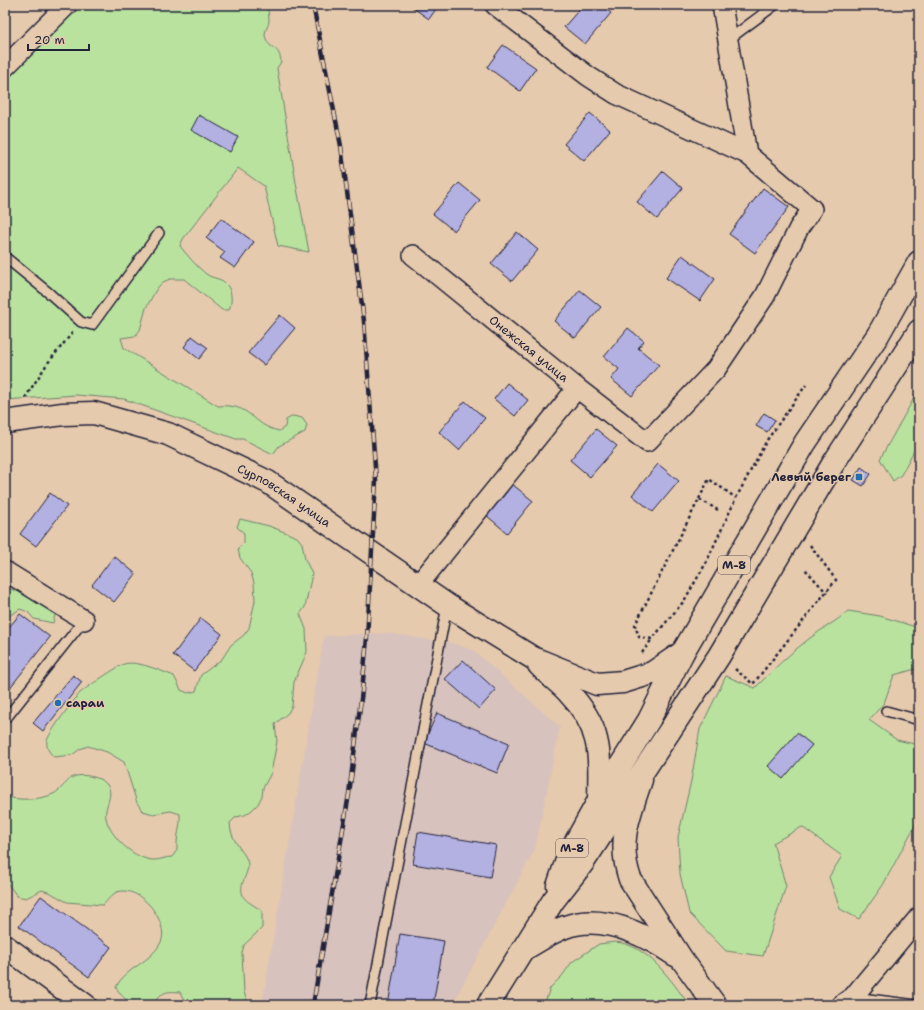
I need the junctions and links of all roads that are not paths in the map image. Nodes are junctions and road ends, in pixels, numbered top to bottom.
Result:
1 (67, 5) edge
2 (495, 5) edge
3 (722, 5) edge
4 (775, 5) edge
5 (728, 40) junction
6 (5, 67) edge
7 (747, 154) junction
8 (159, 233) dead end
9 (413, 255) dead end
10 (5, 257) edge
11 (919, 262) edge
12 (919, 331) edge
13 (577, 388) junction
14 (10, 421) edge
15 (5, 571) edge
16 (419, 584) junction
17 (447, 605) junction
18 (84, 620) joint
19 (683, 652) junction
20 (533, 658) junction
21 (886, 711) dead end
22 (8, 716) road end
23 (919, 720) edge
24 (645, 770) junction
25 (599, 800) junction
26 (553, 901) junction
27 (919, 917) edge
28 (5, 946) edge
29 (524, 949) junction
30 (681, 958) junction
31 (847, 1001) edge
32 (85, 1005) edge
33 (370, 1005) edge
34 (488, 1005) edge
35 (715, 1005) edge
36 (917, 1005) edge

1 - 6 street
2 - 7 street
3 - 5 street
4 - 5 lane
5 - 7 street
7 - 13 street, Онежская улица
8 - 10 lane
9 - 13 street, Онежская улица
11 - 19 main road, М-8
12 - 24 main road, М-8
13 - 16 street
14 - 16 main road, Сурповская улица
15 - 18 street
16 - 17 main road, Сурповская улица
17 - 20 main road, Сурповская улица
17 - 33 lane
18 - 22 lane
19 - 20 main road
19 - 25 main road, М-8
20 - 25 main road
21 - 23 lane
24 - 26 main road, М-8
24 - 30 main road
25 - 26 main road, М-8
26 - 29 main road
27 - 31 street
28 - 32 main road
29 - 30 main road
29 - 34 main road
30 - 35 main road
31 - 36 lane

